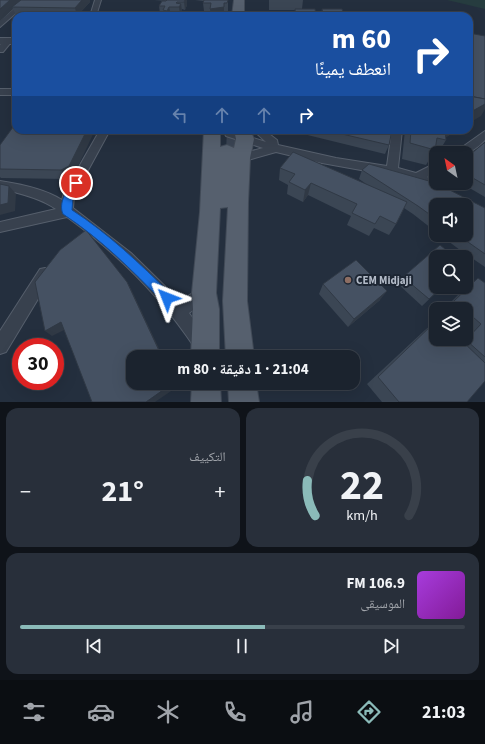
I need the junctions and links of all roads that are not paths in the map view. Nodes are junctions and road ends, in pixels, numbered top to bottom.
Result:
1 (28, 0) edge
2 (98, 0) edge
3 (239, 0) edge
4 (248, 0) edge
5 (17, 12) edge
6 (95, 12) edge
7 (240, 12) edge
8 (242, 12) edge
9 (12, 18) edge
10 (0, 25) edge
11 (8, 41) edge
12 (0, 50) edge
13 (0, 92) edge
14 (12, 92) edge
15 (103, 134) edge
16 (396, 134) edge
17 (485, 134) edge
18 (234, 138) edge
19 (474, 144) junction
20 (471, 146) edge
21 (272, 149) junction
22 (485, 150) edge
23 (392, 170) junction
24 (429, 171) edge
25 (418, 177) junction
26 (0, 185) edge
27 (445, 191) edge
28 (67, 212) junction
29 (0, 226) edge
30 (89, 226) junction
31 (78, 238) edge
32 (57, 261) edge
33 (205, 301) junction
34 (179, 311) junction
35 (0, 346) edge
36 (203, 350) edge
37 (205, 350) edge
38 (240, 350) edge
39 (206, 390) edge
40 (243, 390) edge
41 (206, 402) edge
42 (244, 402) edge

1 - 5 street
2 - 6 street
3 - 7 main road
4 - 8 main road
9 - 10 street
11 - 12 street
13 - 14 street
15 - 28 street
16 - 23 street
17 - 19 street
18 - 21 street
18 - 21 street
18 - 21 street
18 - 33 main road
18 - 38 main road
19 - 20 street
19 - 22 street
21 - 23 street
23 - 25 street
24 - 25 street
25 - 27 street
26 - 28 street
28 - 29 street
28 - 30 street
30 - 31 street
30 - 34 street
32 - 35 street
33 - 34 street
33 - 37 main road
34 - 36 street
39 - 41 main road
40 - 42 main road

